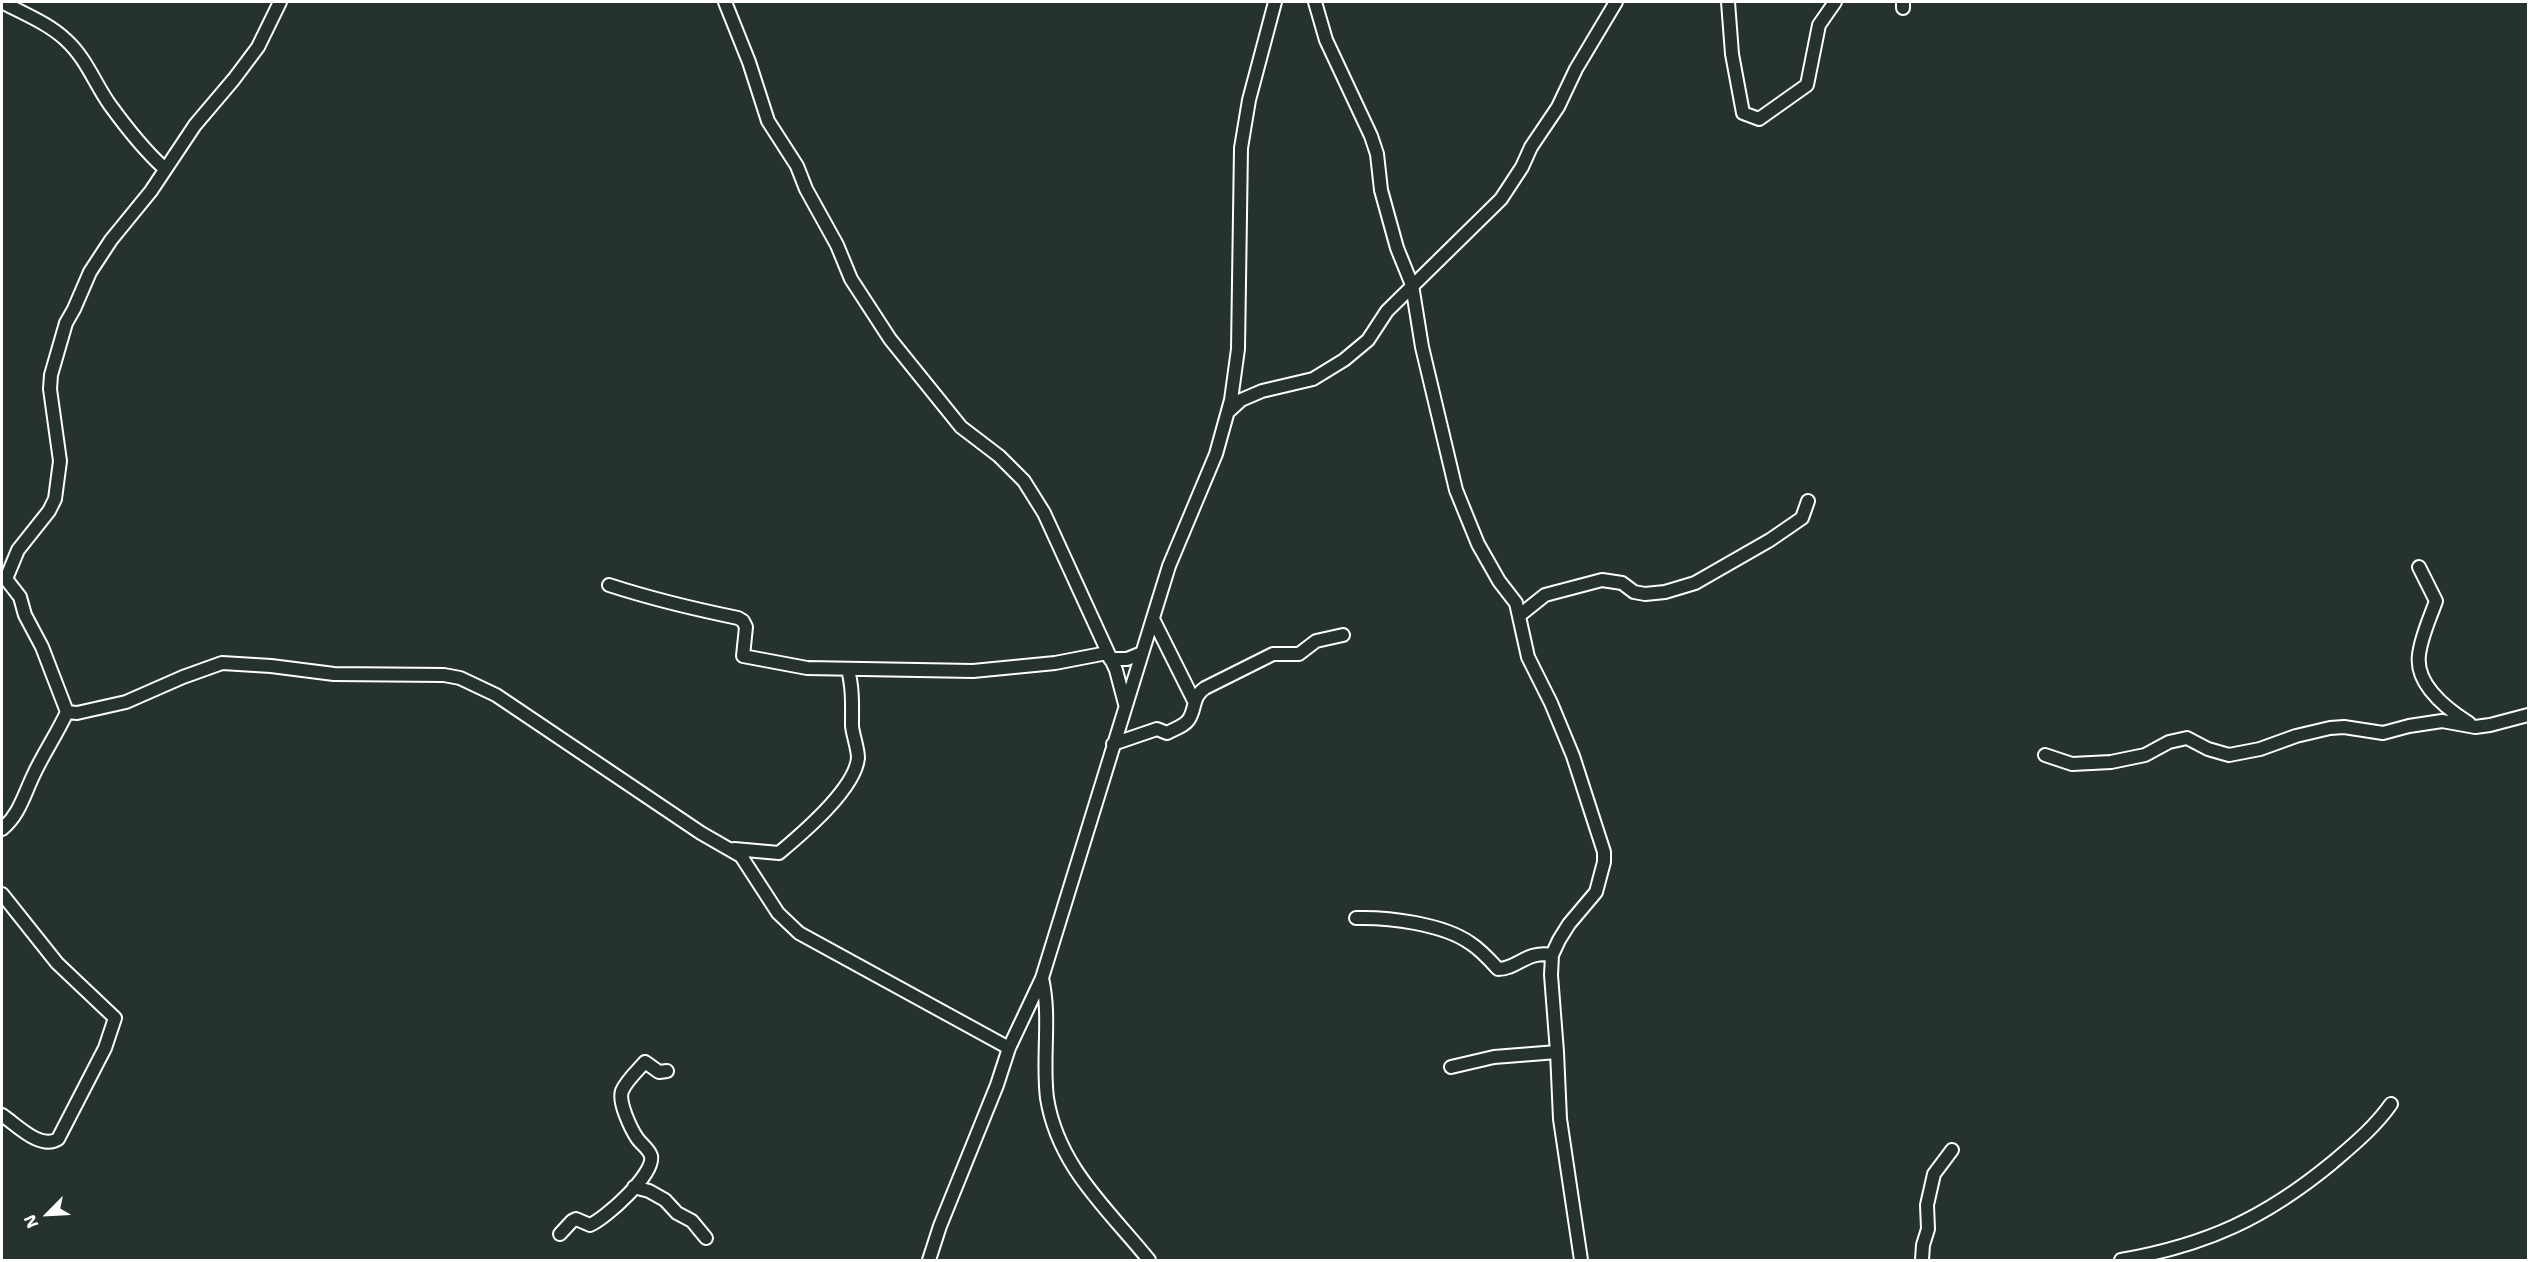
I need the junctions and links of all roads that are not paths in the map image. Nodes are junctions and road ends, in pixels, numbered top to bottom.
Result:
1 (2, 2) edge
2 (280, 2) edge
3 (725, 2) edge
4 (1275, 2) edge
5 (1315, 2) edge
6 (1616, 2) edge
7 (1728, 2) edge
8 (1835, 2) edge
9 (164, 168) junction
10 (1412, 285) junction
11 (1227, 412) junction
12 (1808, 501) dead end
13 (2419, 567) dead end
14 (4, 578) edge
15 (609, 585) dead end
16 (1520, 615) junction
17 (1153, 618) junction
18 (1343, 635) dead end
19 (1142, 653) junction
20 (1108, 656) junction
21 (848, 670) junction
22 (1194, 701) junction
23 (1125, 705) junction
24 (67, 712) junction
25 (2529, 715) edge
26 (2475, 727) junction
27 (1113, 744) junction
28 (2044, 755) dead end
29 (2, 829) edge
30 (727, 848) junction
31 (773, 852) junction
32 (756, 877) junction
33 (2, 894) edge
34 (1356, 918) dead end
35 (1552, 955) junction
36 (1042, 978) junction
37 (1009, 1048) junction
38 (1557, 1052) junction
39 (1451, 1067) dead end
40 (668, 1071) dead end
41 (2391, 1104) dead end
42 (2, 1115) edge
43 (1952, 1150) dead end
44 (634, 1187) junction
45 (560, 1234) dead end
46 (706, 1238) dead end
47 (929, 1260) edge
48 (1149, 1260) edge
49 (1581, 1260) edge
50 (1922, 1260) edge
51 (2121, 1260) edge

1 - 9 street
2 - 9 street
3 - 20 street
4 - 11 street
5 - 10 street
6 - 10 street
7 - 8 street
9 - 14 street
10 - 11 street
10 - 16 street
11 - 17 street
12 - 16 street
13 - 26 street
14 - 24 street
15 - 21 street
16 - 35 street
17 - 19 street
17 - 22 street
18 - 22 street
19 - 20 street
19 - 23 street
20 - 21 street
20 - 23 street
21 - 31 street
22 - 27 street
23 - 27 street
24 - 29 street
24 - 30 street
25 - 26 street
26 - 28 street
27 - 36 street
30 - 31 street
30 - 32 street
31 - 32 street
32 - 37 street
33 - 42 street
34 - 35 street
35 - 38 street
36 - 37 street
36 - 48 street
37 - 47 street
38 - 39 street
38 - 49 street
40 - 44 street
41 - 51 street
43 - 50 street
44 - 45 street
44 - 46 street

